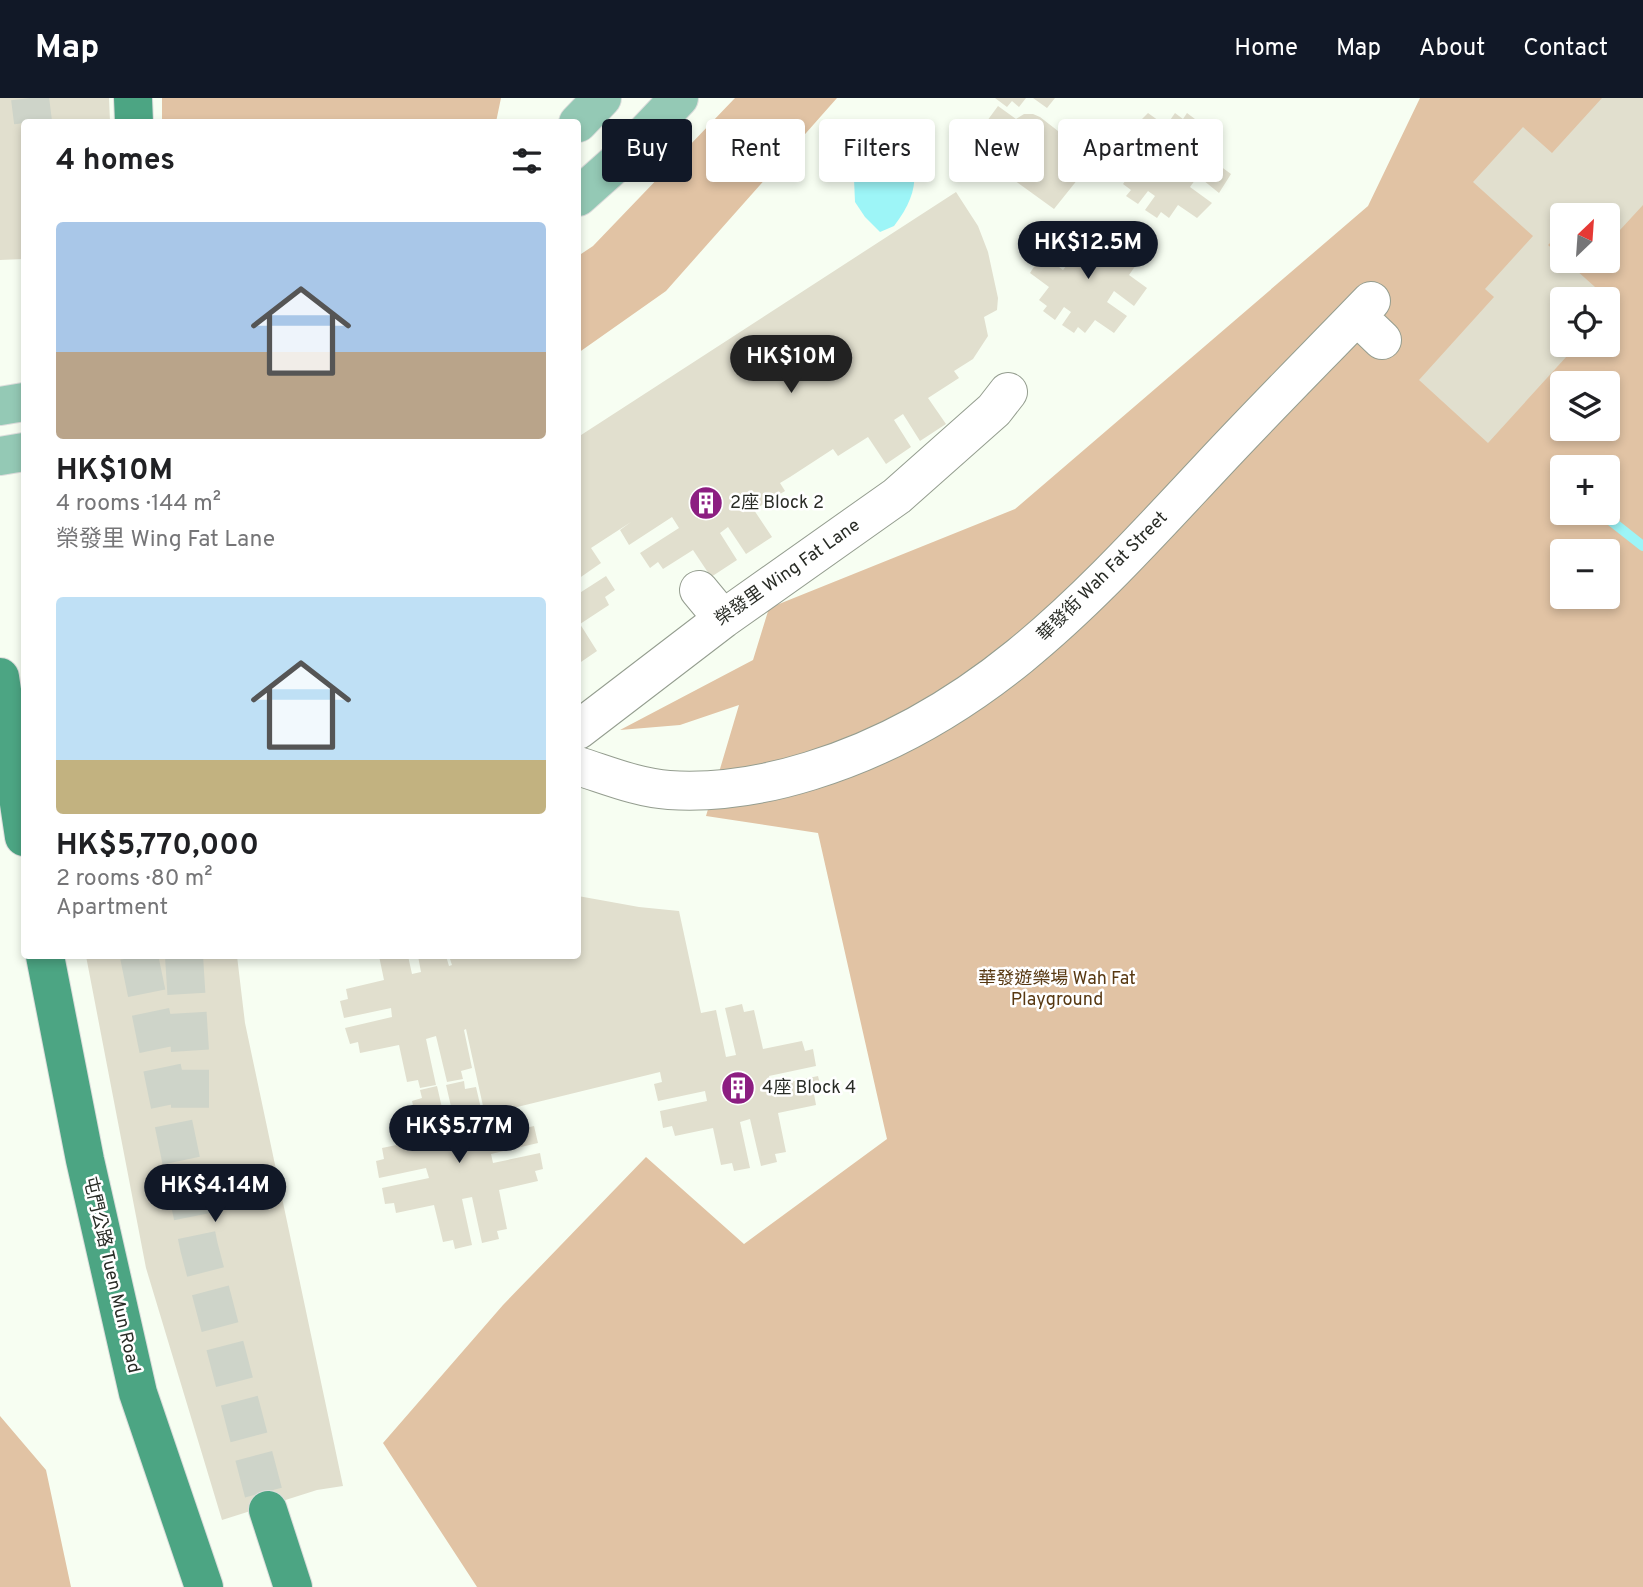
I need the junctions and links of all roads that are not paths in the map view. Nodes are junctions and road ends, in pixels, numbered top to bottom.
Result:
1 (133, 98) edge
2 (602, 98) edge
3 (679, 98) edge
4 (134, 119) edge
5 (581, 120) edge
6 (581, 194) edge
7 (1370, 319) dead end
8 (1001, 401) dead end
9 (21, 402) edge
10 (0, 406) edge
11 (21, 452) edge
12 (0, 456) edge
13 (0, 677) edge
14 (581, 727) edge
15 (581, 767) edge
16 (21, 817) edge
17 (46, 959) edge
18 (268, 1510) tunnel mouth
19 (204, 1587) edge
20 (293, 1587) edge

1 - 4 highway
2 - 5 main road
3 - 6 main road
7 - 15 street, 華發街 Wah Fat Street
8 - 14 street, 榮發里 Wing Fat Lane
9 - 10 main road
11 - 12 main road
13 - 16 highway
17 - 19 highway, 屯門公路 Tuen Mun Road
18 - 20 highway

